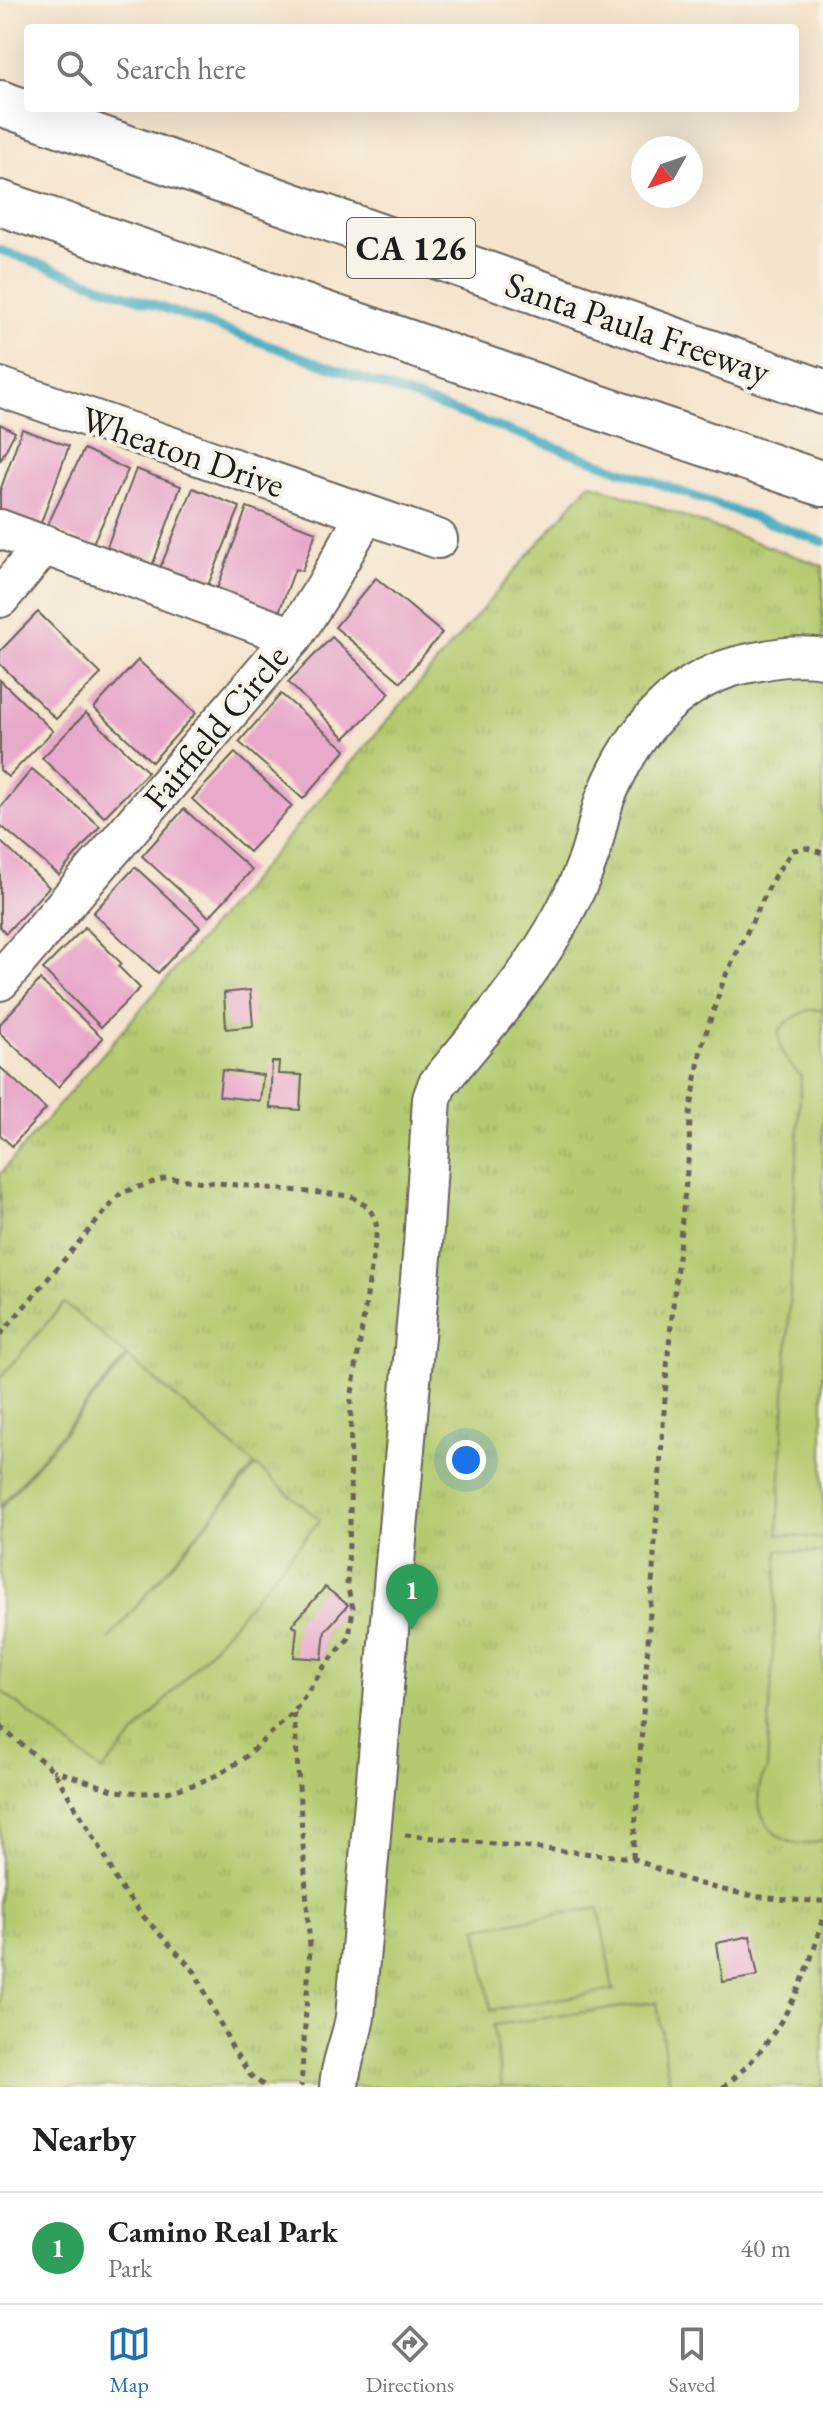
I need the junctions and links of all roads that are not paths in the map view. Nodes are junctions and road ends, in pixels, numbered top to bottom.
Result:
1 (0, 103) edge
2 (24, 111) edge
3 (26, 112) edge
4 (0, 203) edge
5 (0, 387) edge
6 (823, 392) edge
7 (823, 484) edge
8 (365, 515) junction
9 (0, 529) edge
10 (438, 539) dead end
11 (45, 544) junction
12 (0, 598) edge
13 (293, 637) junction
14 (823, 658) edge
15 (0, 981) edge
16 (339, 2087) edge

1 - 2 highway, Santa Paula Freeway / CA 126
3 - 6 highway, Santa Paula Freeway / CA 126
4 - 7 highway, CA 126
5 - 8 lane, Wheaton Drive
8 - 10 lane, Wheaton Drive
8 - 13 lane
9 - 11 lane, Fairfield Circle
11 - 12 lane
11 - 13 lane, Fairfield Circle
13 - 15 lane, Fairfield Circle
14 - 16 lane

